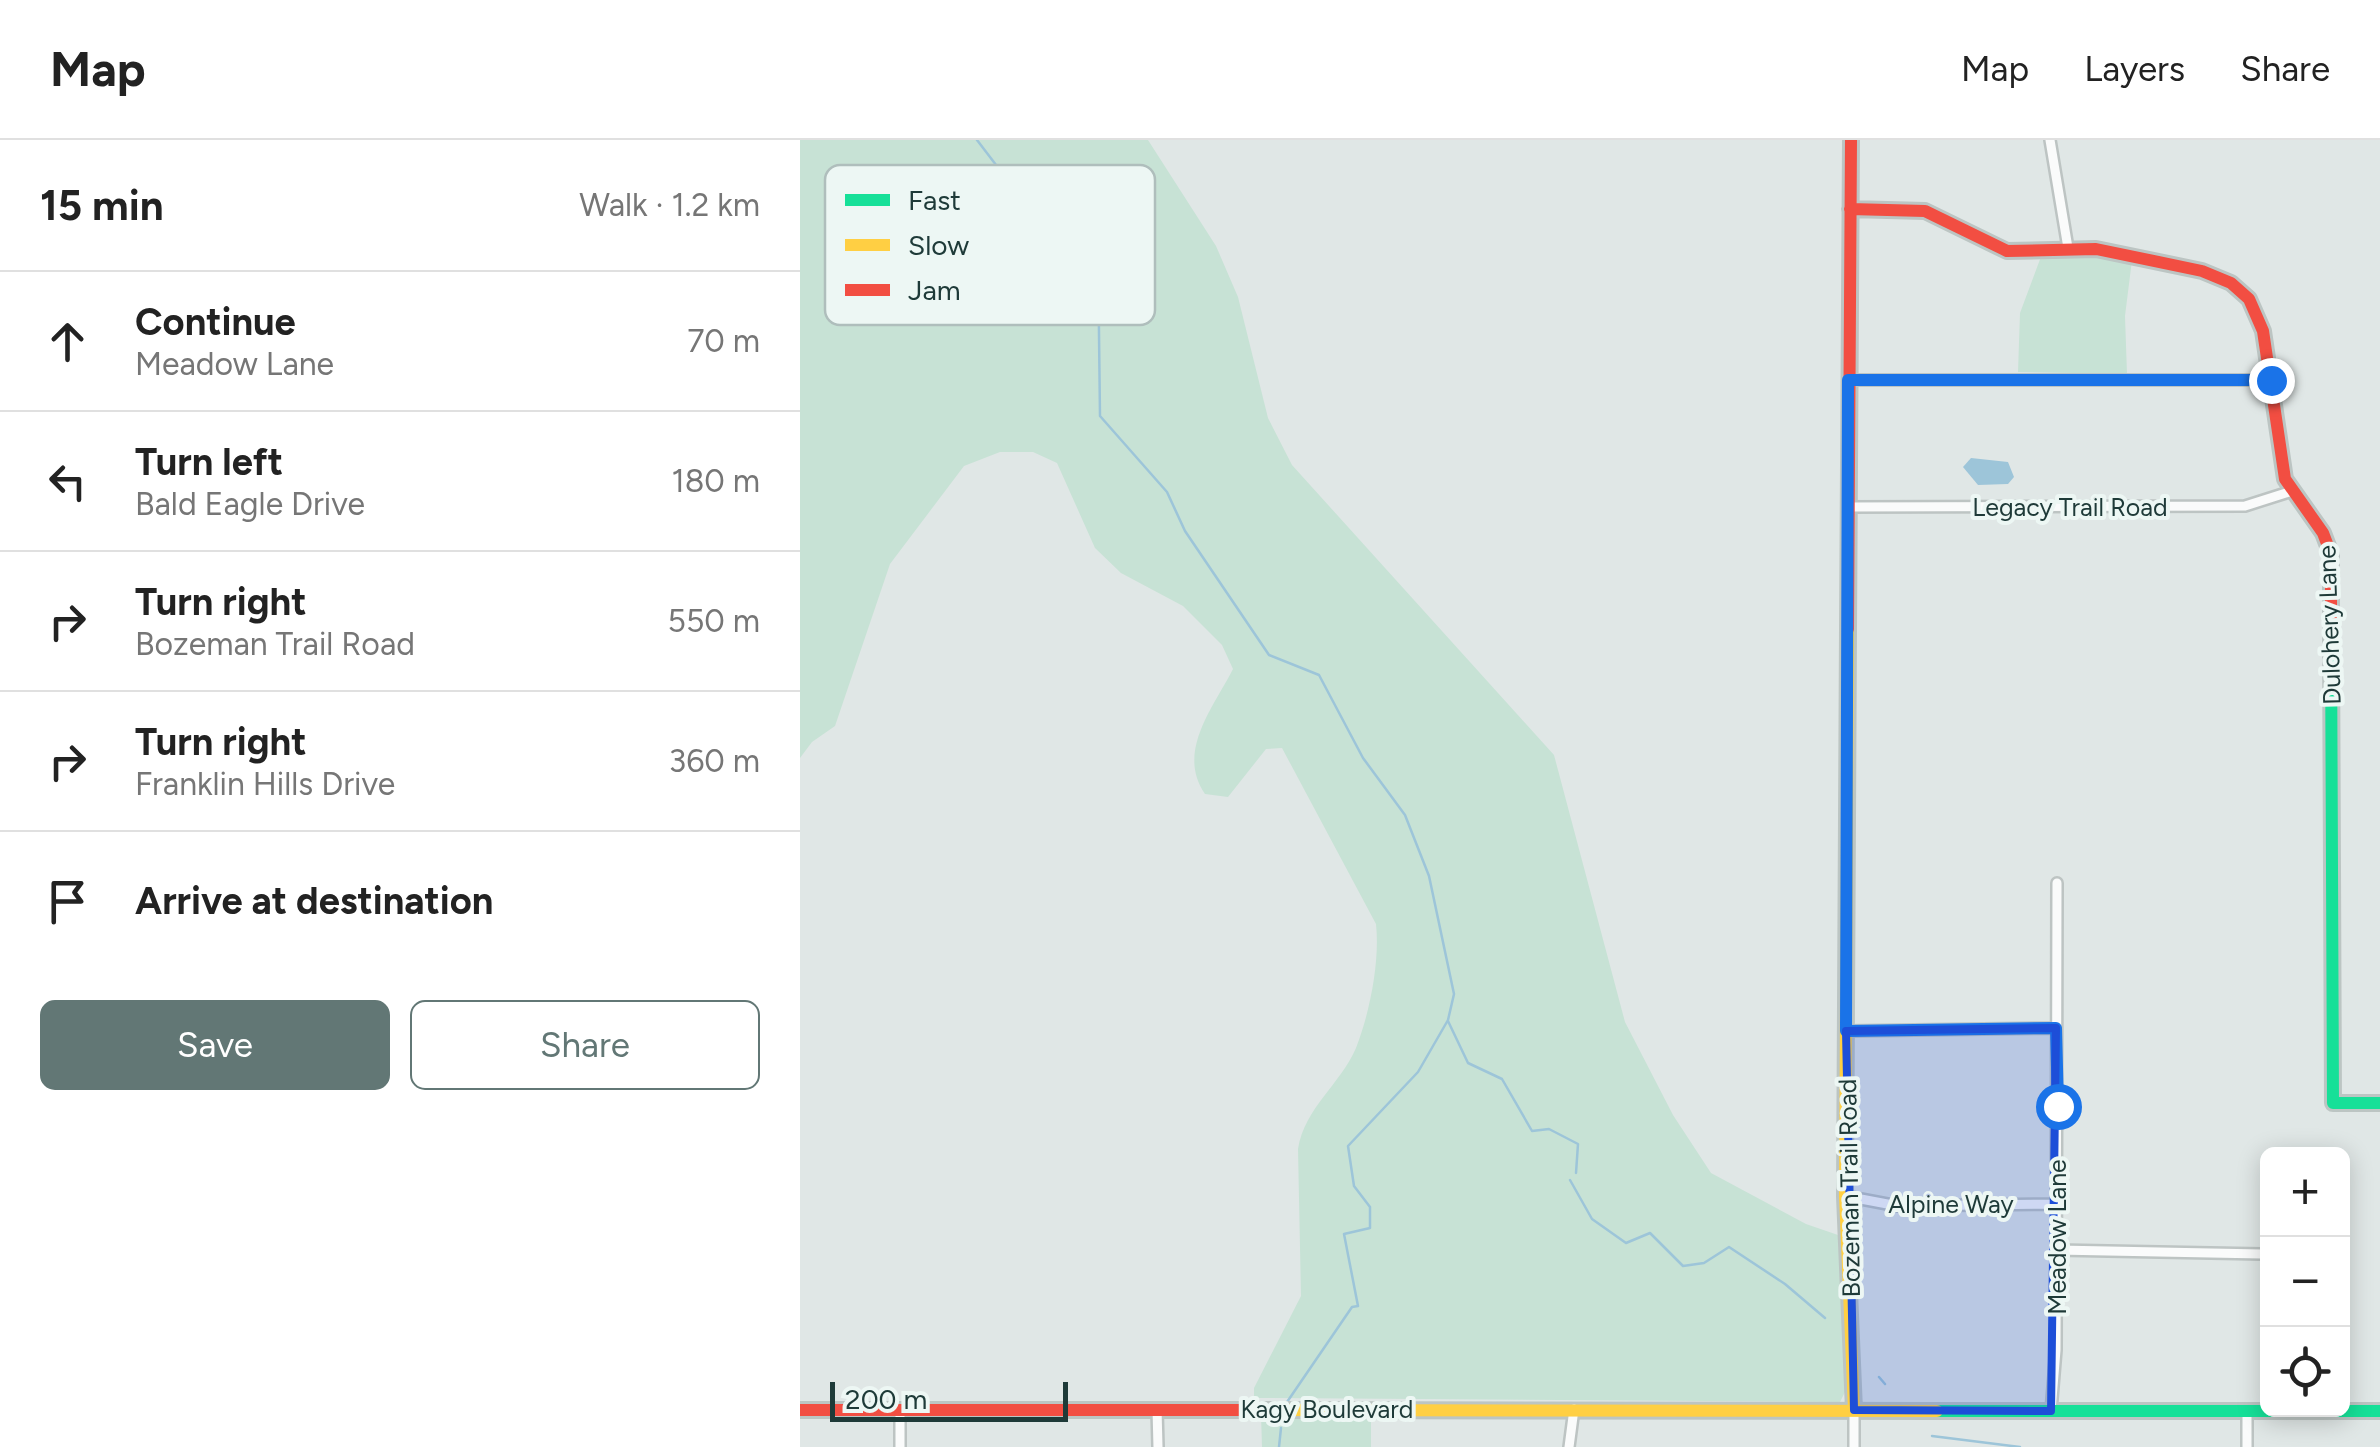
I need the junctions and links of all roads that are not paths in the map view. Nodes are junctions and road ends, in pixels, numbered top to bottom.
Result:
1 (1851, 140) edge
2 (2050, 140) edge
3 (1850, 209) junction
4 (2068, 248) junction
5 (1848, 380) junction
6 (2271, 380) junction
7 (2290, 492) junction
8 (1848, 506) junction
9 (2056, 883) dead end
10 (2056, 1028) junction
11 (1846, 1031) junction
12 (2380, 1103) edge
13 (1845, 1196) junction
14 (2058, 1204) junction
15 (2057, 1250) junction
16 (2260, 1254) edge
17 (900, 1409) junction
18 (1157, 1409) junction
19 (800, 1410) edge
20 (1574, 1410) junction
21 (1854, 1410) junction
22 (2051, 1411) junction
23 (2247, 1411) junction
24 (2380, 1411) edge
25 (1574, 1430) junction
26 (900, 1447) edge
27 (1158, 1447) edge
28 (1569, 1447) edge
29 (1578, 1447) edge
30 (1854, 1447) edge
31 (2247, 1447) edge

1 - 3 street, Bozeman Trail Road
2 - 4 street
3 - 4 street
3 - 5 street, Bozeman Trail Road
4 - 6 street
5 - 6 street
5 - 8 street, Bozeman Trail Road
6 - 7 street
7 - 8 street, Legacy Trail Road
7 - 12 street, Dulohery Lane
8 - 11 street, Bozeman Trail Road
9 - 10 street, Meadow Lane
10 - 11 street
10 - 14 street, Meadow Lane
11 - 13 street, Bozeman Trail Road
13 - 14 street, Alpine Way
13 - 21 street, Bozeman Trail Road
14 - 15 street, Meadow Lane
15 - 16 street
15 - 22 street, Meadow Lane
17 - 18 street, Kagy Boulevard
17 - 19 street, Kagy Boulevard
17 - 26 street
18 - 20 street, Kagy Boulevard
18 - 27 street
20 - 21 street, Kagy Boulevard
20 - 25 street
21 - 22 street
21 - 30 street
22 - 23 street
23 - 24 street
23 - 31 street
25 - 28 street
25 - 29 street

